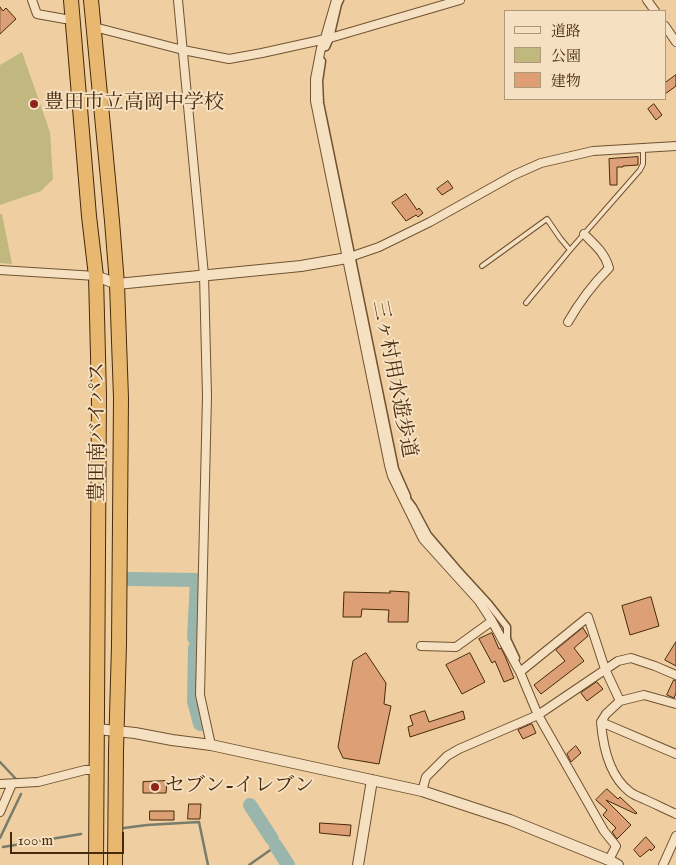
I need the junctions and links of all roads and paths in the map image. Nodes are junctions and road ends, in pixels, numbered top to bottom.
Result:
1 (32, 0) edge
2 (71, 0) edge
3 (92, 0) edge
4 (178, 0) edge
5 (338, 0) edge
6 (460, 0) edge
7 (65, 19) dead end
8 (666, 27) edge
9 (98, 28) dead end
10 (328, 38) junction
11 (676, 42) edge
12 (183, 50) junction
13 (676, 146) edge
14 (643, 148) junction
15 (584, 234) junction
16 (570, 250) junction
17 (350, 257) junction
18 (482, 266) dead end
19 (0, 270) edge
20 (204, 275) junction
21 (106, 280) junction
22 (526, 303) dead end
23 (568, 322) dead end
24 (492, 621) junction
25 (421, 646) dead end
26 (605, 669) junction
27 (521, 671) junction
28 (676, 675) edge
29 (620, 702) junction
30 (676, 704) edge
31 (538, 715) junction
32 (601, 722) junction
33 (97, 729) junction
34 (116, 731) junction
35 (211, 744) junction
36 (676, 754) edge
37 (97, 770) junction
38 (372, 780) junction
39 (0, 784) edge
40 (12, 784) junction
41 (422, 791) junction
42 (0, 812) edge
43 (676, 814) edge
44 (676, 836) edge
45 (614, 862) edge
46 (97, 865) edge
47 (115, 865) edge
48 (358, 865) edge
49 (663, 865) edge

1 - 7 street
2 - 21 highway, 豊田南バイパス
3 - 21 highway, 豊田南バイパス
4 - 12 street
5 - 10 street
6 - 10 street
8 - 11 street
9 - 12 street
10 - 12 street
10 - 17 street
12 - 20 street
13 - 14 street
14 - 15 lane
14 - 17 street
15 - 16 lane
15 - 23 street
16 - 18 lane
16 - 22 lane
17 - 20 street
17 - 24 street
17 - 27 street, 三ヶ村用水遊歩道
19 - 21 street
20 - 21 street
20 - 35 street
21 - 33 highway, 豊田南バイパス
21 - 34 highway, 豊田南バイパス
24 - 25 street
24 - 27 street
26 - 27 street
26 - 28 street
26 - 29 street
26 - 31 street
27 - 31 street
29 - 30 street
29 - 32 street
31 - 41 street
31 - 45 street
32 - 36 street
32 - 43 street
33 - 34 street
33 - 37 highway, 豊田南バイパス
34 - 35 street
34 - 46 highway
34 - 47 highway, 豊田南バイパス
35 - 38 street
37 - 40 street
37 - 46 highway, 豊田南バイパス
38 - 41 street
38 - 48 street
39 - 40 street
40 - 42 street
41 - 45 street
44 - 49 street

